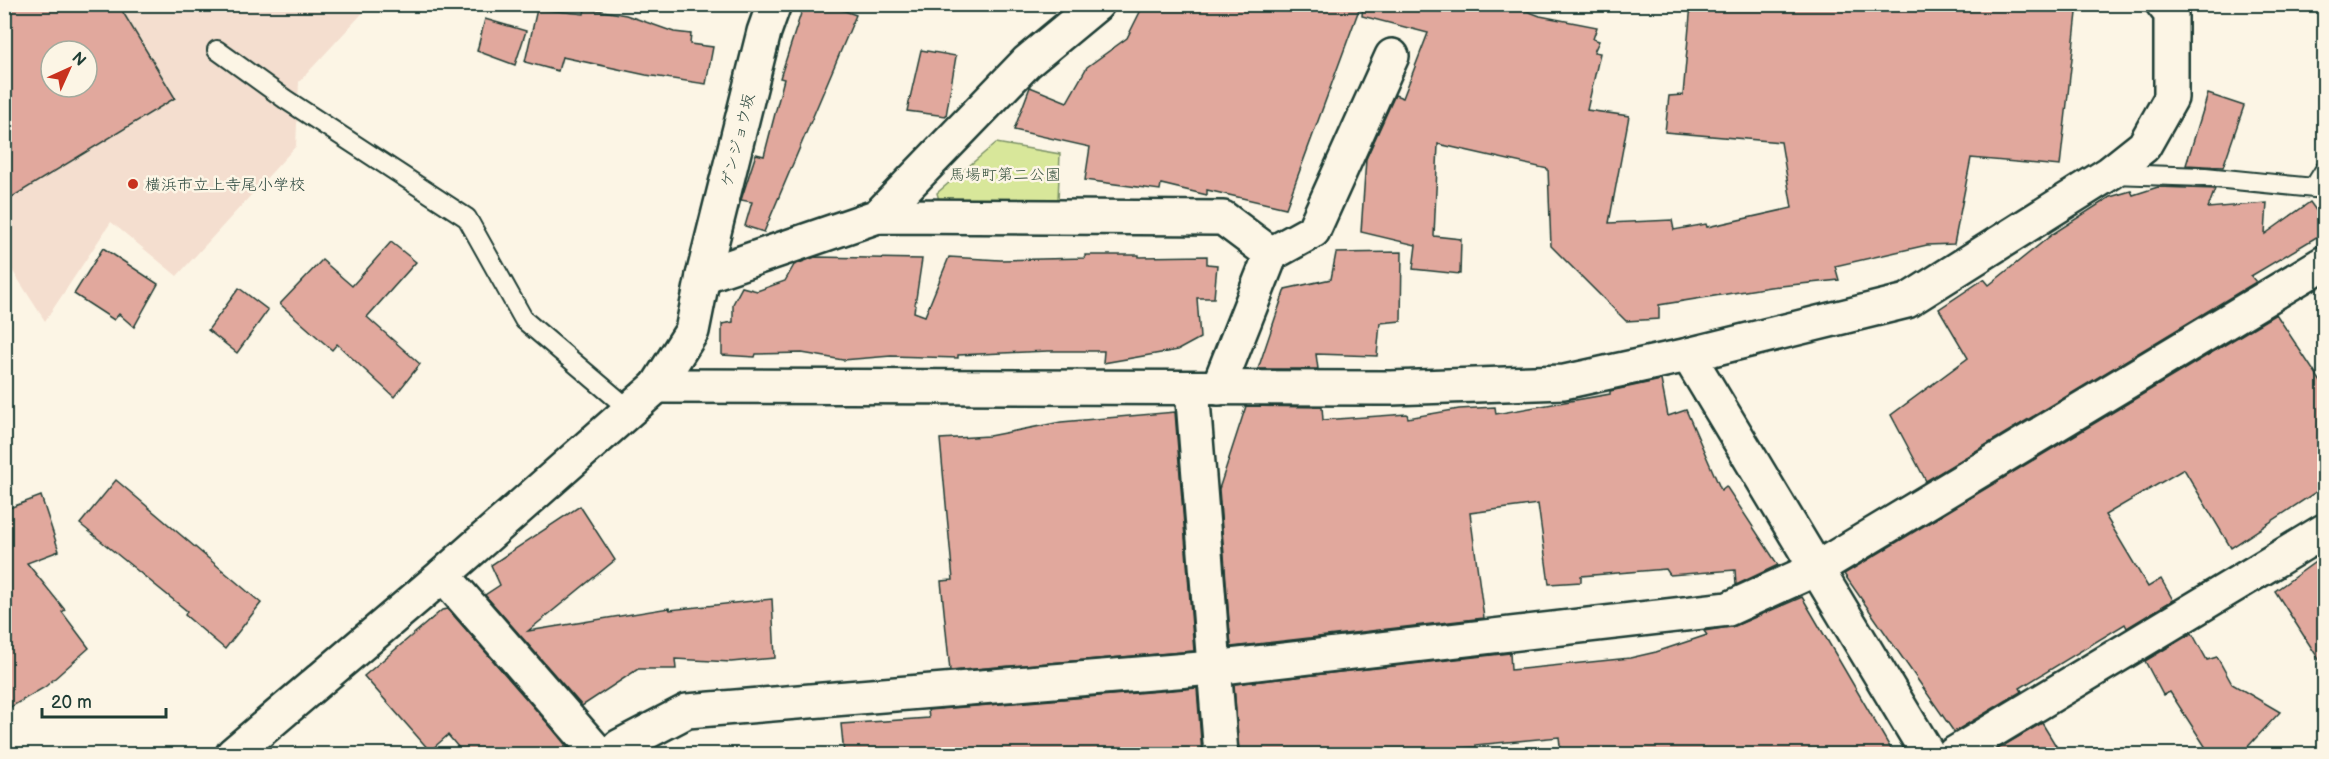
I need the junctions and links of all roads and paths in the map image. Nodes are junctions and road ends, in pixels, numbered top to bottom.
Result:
1 (774, 4) edge
2 (1097, 4) edge
3 (2163, 4) edge
4 (217, 50) dead end
5 (1392, 56) dead end
6 (2325, 171) edge
7 (2109, 173) junction
8 (2319, 188) edge
9 (878, 216) junction
10 (1270, 254) junction
11 (2325, 262) edge
12 (703, 276) junction
13 (1688, 355) junction
14 (657, 386) junction
15 (1205, 388) junction
16 (630, 410) junction
17 (2325, 531) edge
18 (1816, 569) junction
19 (443, 575) junction
20 (1213, 668) junction
21 (232, 754) edge
22 (599, 754) edge
23 (612, 754) edge
24 (1221, 754) edge
25 (1928, 754) edge
26 (1954, 754) edge

1 - 12 street, ゲンジョウ坂
2 - 9 street
3 - 7 street
4 - 16 lane
5 - 10 street
6 - 8 lane
7 - 8 lane
7 - 13 street
9 - 10 street
9 - 12 street
10 - 15 street
11 - 18 street
12 - 14 street, ゲンジョウ坂
13 - 15 street
13 - 18 street
14 - 15 street
14 - 16 street, ゲンジョウ坂
15 - 20 street
16 - 19 street, ゲンジョウ坂
17 - 26 street
18 - 20 street
18 - 25 street
19 - 21 street, ゲンジョウ坂
19 - 22 street
20 - 23 street
20 - 24 street

